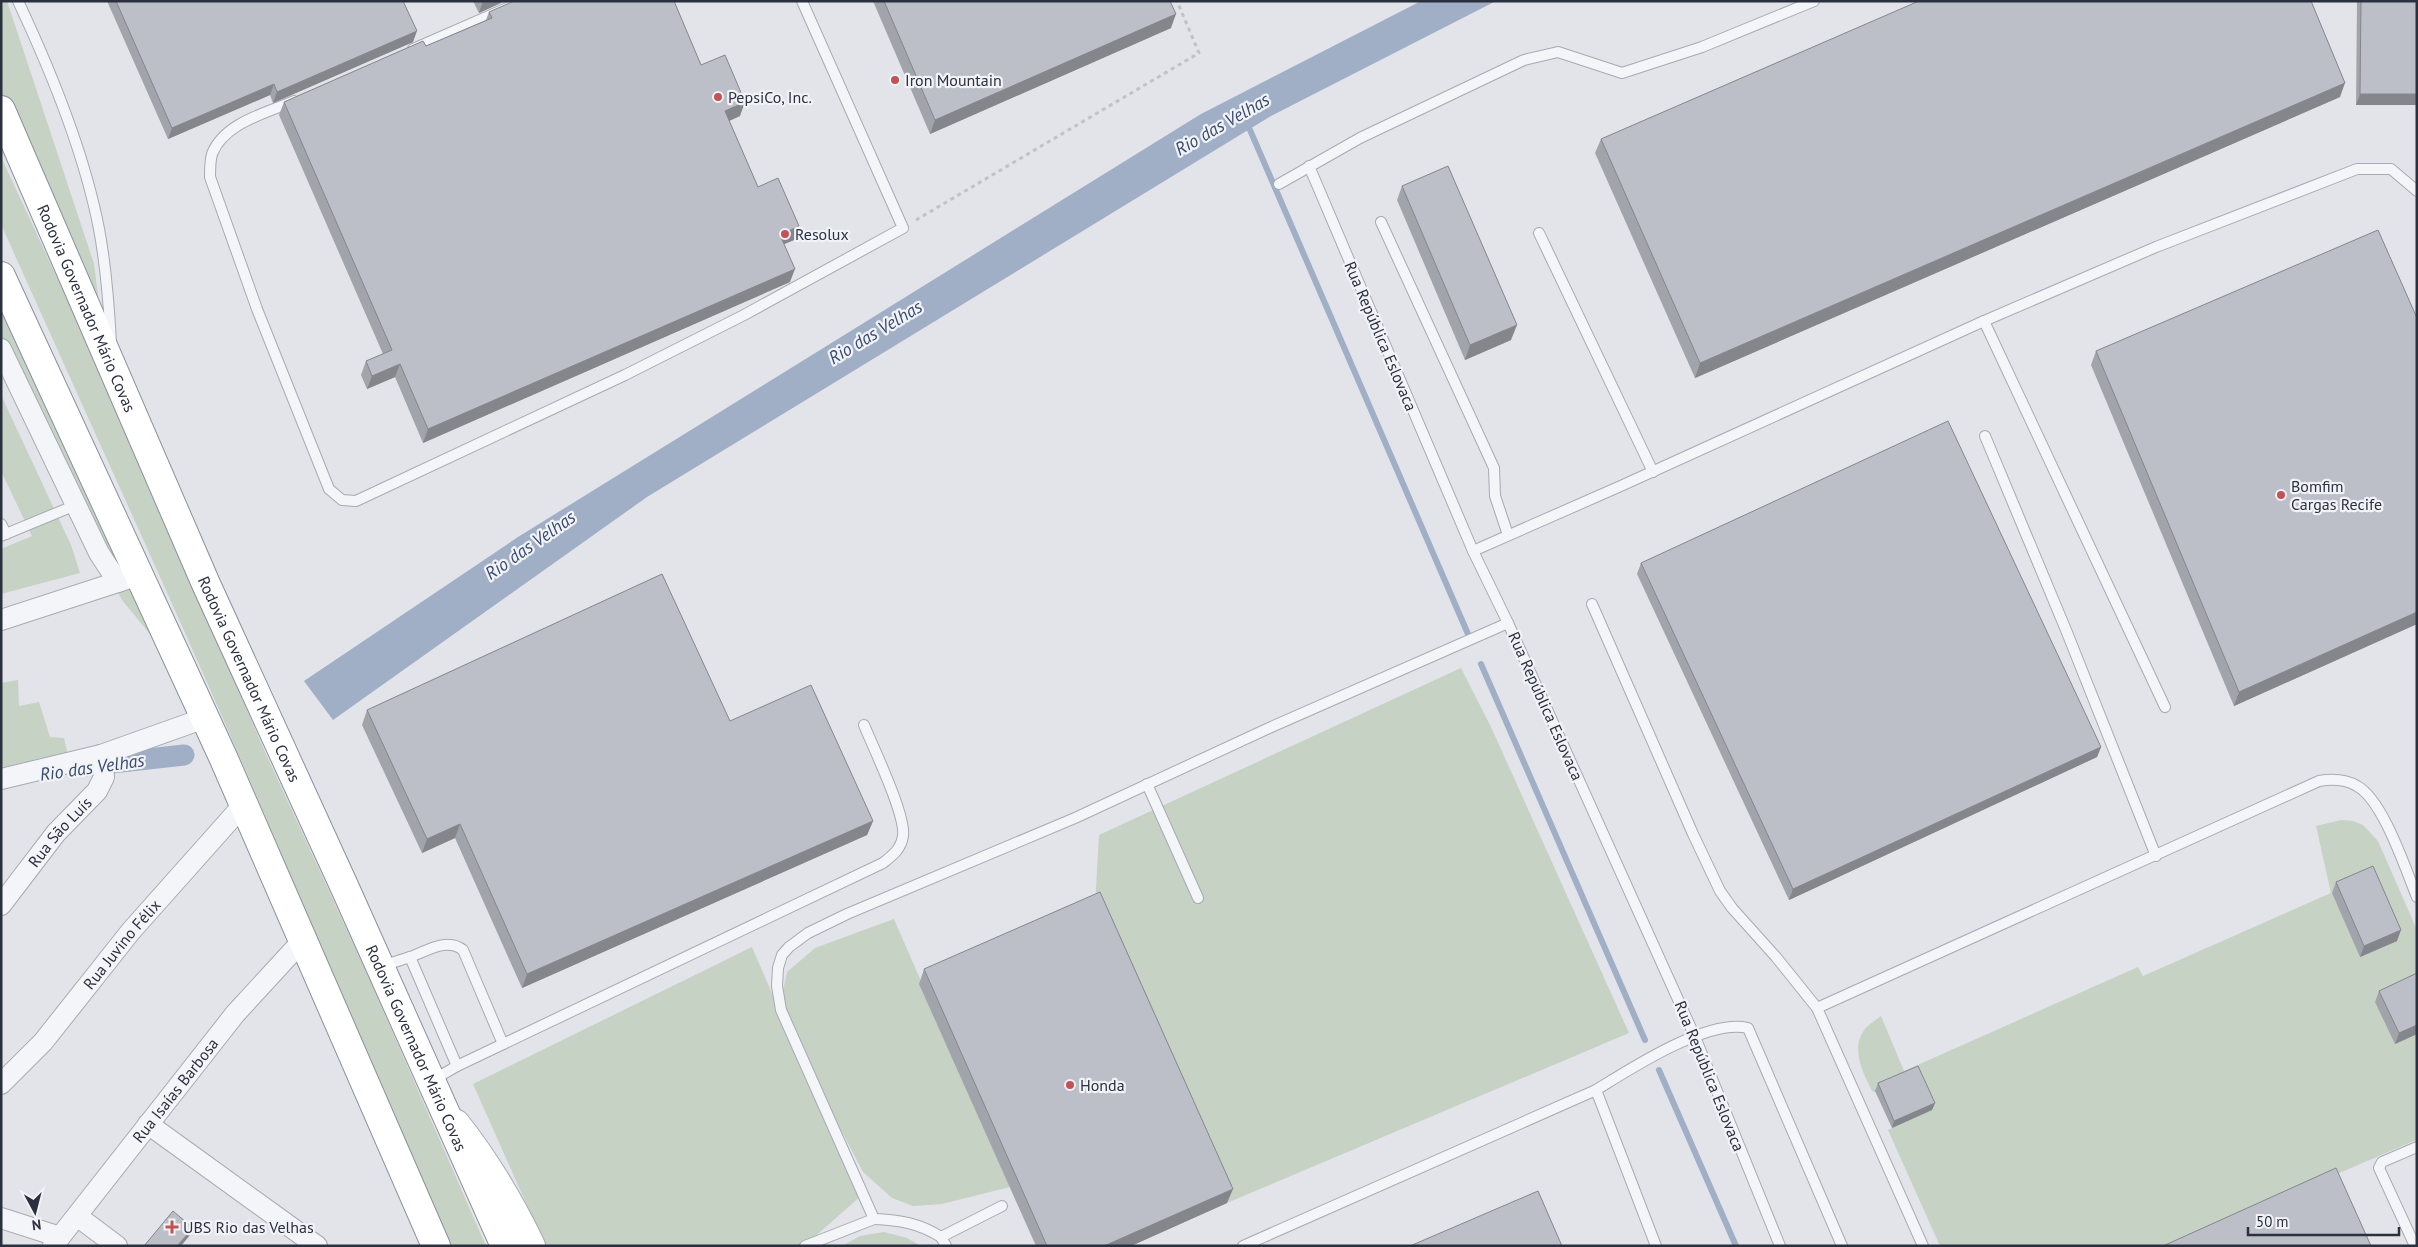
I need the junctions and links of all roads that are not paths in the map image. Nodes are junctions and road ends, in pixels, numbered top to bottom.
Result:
1 (18, 1) edge
2 (523, 1) edge
3 (802, 1) edge
4 (1814, 1) edge
5 (406, 52) edge
6 (308, 95) edge
7 (1, 110) edge
8 (1309, 166) junction
9 (1279, 184) dead end
10 (2417, 191) edge
11 (1381, 222) dead end
12 (1539, 233) dead end
13 (1, 276) edge
14 (1984, 321) junction
15 (1, 350) edge
16 (113, 366) junction
17 (1986, 436) dead end
18 (1653, 472) junction
19 (76, 505) junction
20 (1, 524) edge
21 (4, 535) edge
22 (1508, 535) junction
23 (1473, 550) junction
24 (128, 578) junction
25 (1592, 604) dead end
26 (1, 620) edge
27 (1508, 623) junction
28 (2165, 707) dead end
29 (204, 718) junction
30 (864, 725) dead end
31 (102, 762) junction
32 (1, 779) edge
33 (1147, 784) junction
34 (244, 804) junction
35 (2156, 856) junction
36 (2417, 897) edge
37 (1198, 898) dead end
38 (1, 905) edge
39 (303, 940) junction
40 (410, 957) junction
41 (380, 967) junction
42 (1817, 1008) junction
43 (1695, 1037) junction
44 (503, 1044) junction
45 (457, 1066) junction
46 (1, 1084) edge
47 (1596, 1090) junction
48 (435, 1093) junction
49 (148, 1124) junction
50 (2417, 1147) edge
51 (1002, 1206) dead end
52 (77, 1216) junction
53 (1, 1218) edge
54 (874, 1219) junction
55 (57, 1241) edge
56 (944, 1241) edge
57 (117, 1246) edge
58 (317, 1246) edge
59 (436, 1246) edge
60 (505, 1246) edge
61 (531, 1246) edge
62 (805, 1246) edge
63 (1243, 1246) edge
64 (1656, 1246) edge
65 (1780, 1246) edge
66 (1842, 1246) edge
67 (1923, 1246) edge
68 (2414, 1246) edge

1 - 16 lane
2 - 5 lane
3 - 6 lane
4 - 8 lane
7 - 16 main road, Rodovia Governador Mário Covas
8 - 9 lane
8 - 23 lane, Rua República Eslovaca
10 - 14 lane
11 - 22 lane
12 - 18 lane
13 - 24 main road
14 - 18 lane
14 - 28 lane
15 - 19 street
16 - 41 main road, Rodovia Governador Mário Covas
17 - 35 lane
18 - 22 lane
19 - 21 lane
19 - 24 street
20 - 21 lane
22 - 23 lane
23 - 27 lane, Rua República Eslovaca
24 - 26 street
24 - 29 main road
25 - 42 lane
27 - 33 lane
27 - 43 lane, Rua República Eslovaca
29 - 31 street
29 - 34 main road
30 - 44 lane
31 - 32 street
31 - 38 street, Rua São Luís
33 - 37 lane
33 - 54 lane
34 - 39 main road
34 - 46 street, Rua Juvino Félix
35 - 36 lane
35 - 42 lane
39 - 49 street, Rua Isaías Barbosa
39 - 59 main road
40 - 41 lane
40 - 44 lane
40 - 45 lane
41 - 48 main road, Rodovia Governador Mário Covas
42 - 67 lane
43 - 47 lane
43 - 65 lane, Rua República Eslovaca
43 - 66 lane
44 - 45 lane
45 - 48 lane
47 - 63 lane
47 - 64 lane
48 - 60 main road, Rodovia Governador Mário Covas
48 - 61 main road
49 - 52 street, Rua Isaías Barbosa
49 - 58 street
50 - 68 lane
51 - 56 lane
52 - 55 street, Rua Isaías Barbosa
52 - 57 street
53 - 55 street
54 - 56 lane
54 - 62 lane

